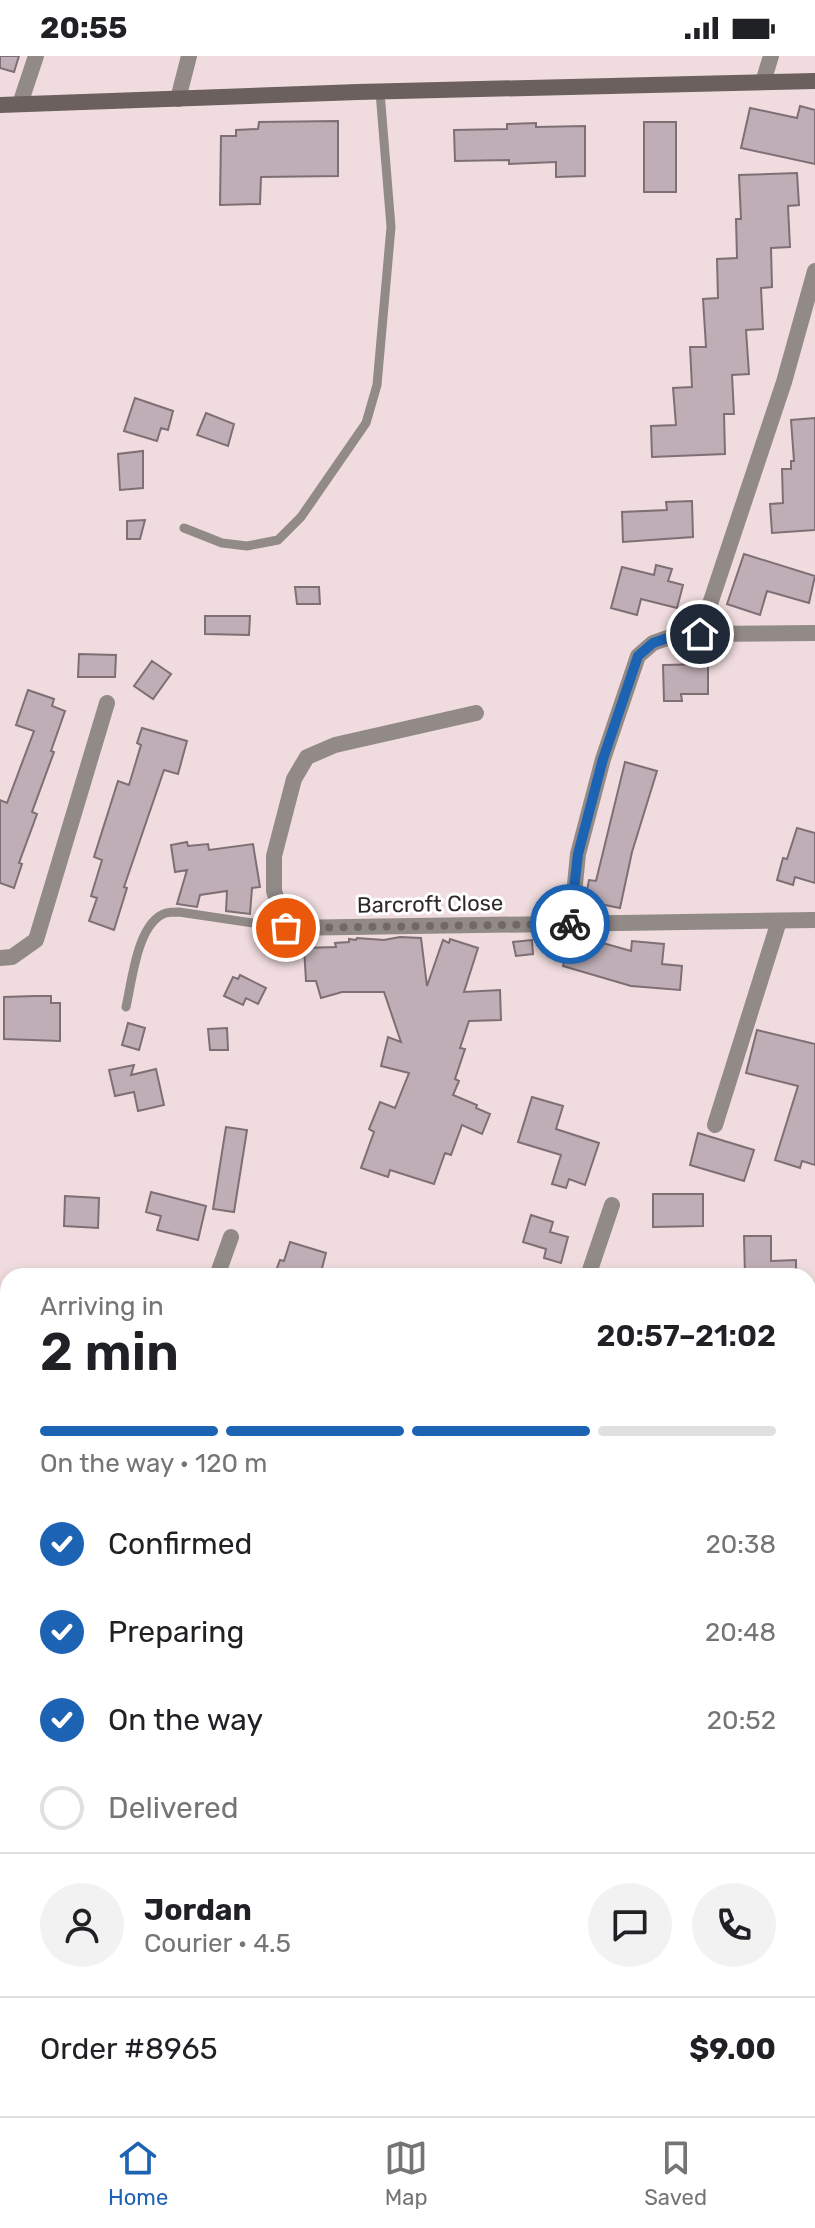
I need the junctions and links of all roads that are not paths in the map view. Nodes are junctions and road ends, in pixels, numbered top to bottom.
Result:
1 (36, 56) edge
2 (189, 56) edge
3 (771, 56) edge
4 (815, 81) edge
5 (763, 82) junction
6 (380, 92) junction
7 (178, 99) junction
8 (20, 104) junction
9 (0, 105) edge
10 (815, 271) edge
11 (184, 528) dead end
12 (815, 633) edge
13 (700, 634) junction
14 (107, 703) dead end
15 (476, 713) dead end
16 (815, 920) edge
17 (779, 921) junction
18 (571, 924) junction
19 (286, 928) junction
20 (0, 958) edge
21 (126, 1007) dead end
22 (715, 1125) dead end
23 (612, 1205) dead end
24 (231, 1237) dead end
25 (220, 1268) edge
26 (591, 1268) edge

1 - 8 street
2 - 7 street
3 - 5 street
4 - 5 main road
5 - 6 main road
6 - 7 main road
6 - 11 lane
7 - 8 main road
8 - 9 main road
10 - 13 street
12 - 13 street
13 - 18 street
14 - 20 street
15 - 19 street
16 - 17 street, Barcroft Close
17 - 18 street, Barcroft Close
17 - 22 street
18 - 19 street, Barcroft Close
19 - 21 lane
23 - 26 street
24 - 25 street

